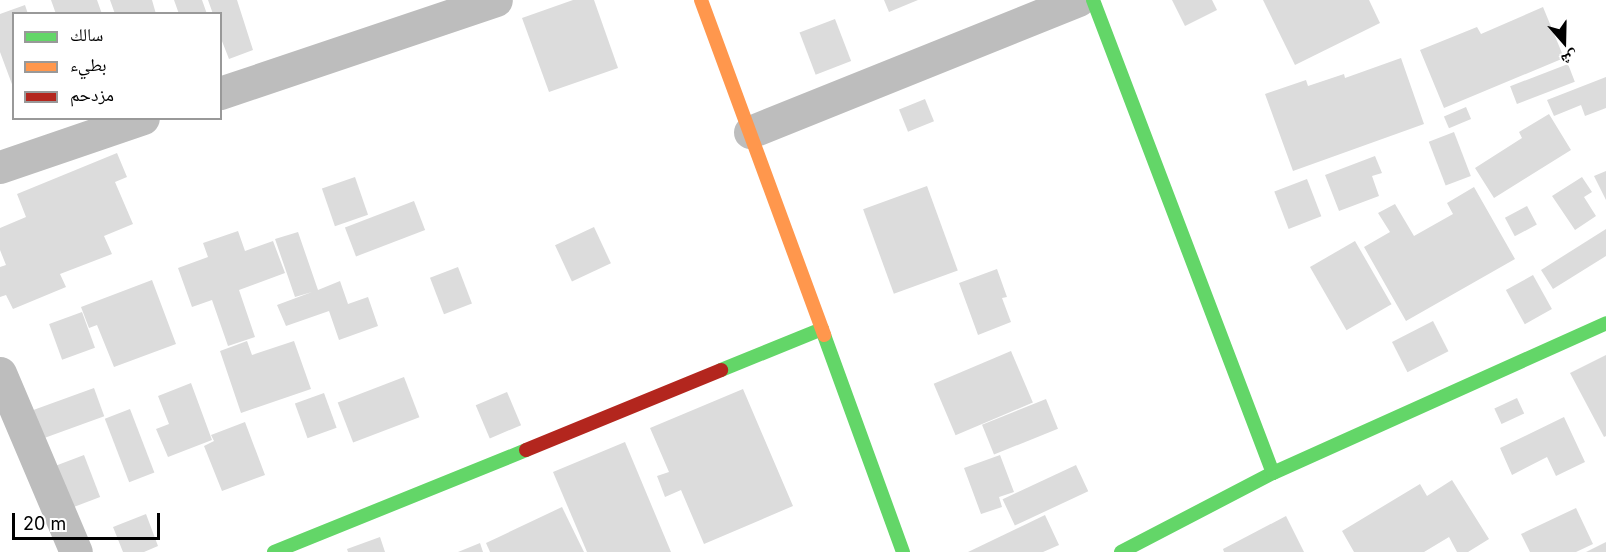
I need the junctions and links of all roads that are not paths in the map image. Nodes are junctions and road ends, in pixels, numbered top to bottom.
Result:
1 (496, 0) edge
2 (702, 0) edge
3 (1078, 0) edge
4 (1093, 0) edge
5 (222, 92) edge
6 (137, 120) edge
7 (750, 132) junction
8 (0, 167) edge
9 (1606, 323) edge
10 (822, 329) junction
11 (0, 373) edge
12 (1273, 473) junction
13 (1163, 543) edge
14 (76, 552) edge
15 (274, 552) edge
16 (903, 552) edge
17 (1121, 552) edge

1 - 5 street
2 - 7 street
3 - 7 street
4 - 12 street
6 - 8 street
7 - 10 street
9 - 12 street
10 - 15 street
10 - 16 street
11 - 14 street
12 - 13 street
13 - 17 street

